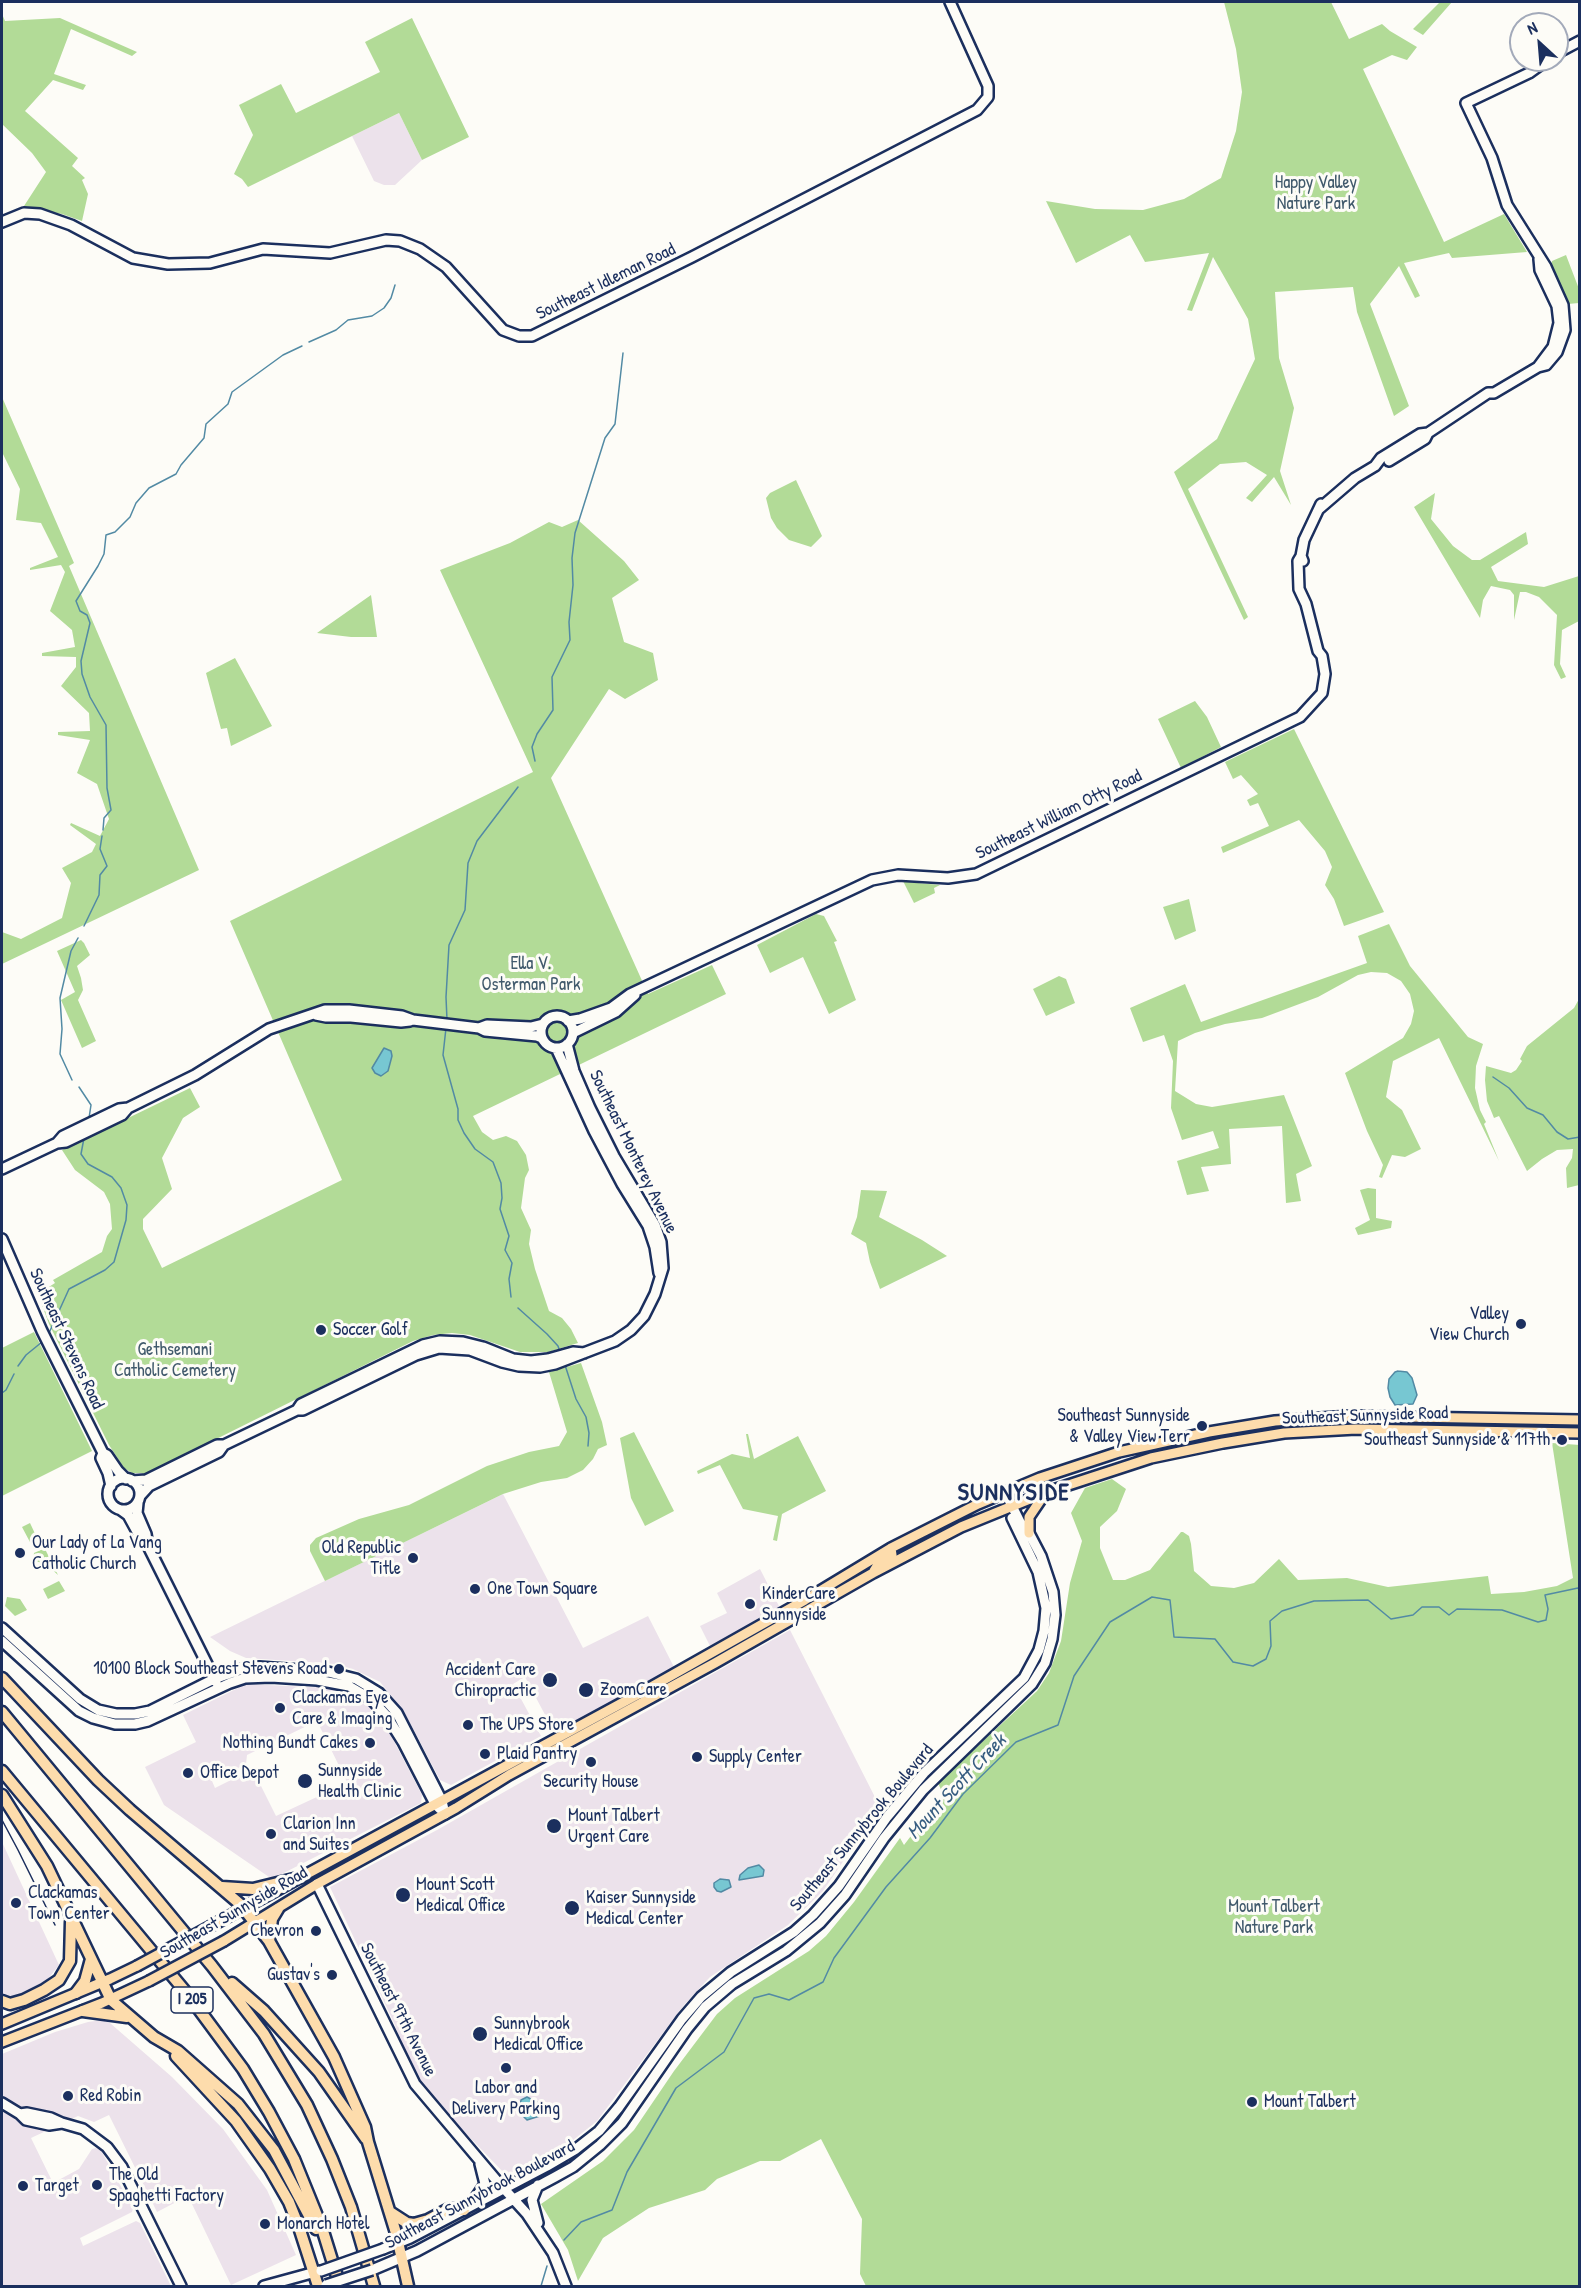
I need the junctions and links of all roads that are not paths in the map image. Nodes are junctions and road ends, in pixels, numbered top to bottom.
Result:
1 (950, 2) edge
2 (1530, 72) edge
3 (2, 222) edge
4 (637, 993) junction
5 (568, 1021) junction
6 (543, 1024) junction
7 (479, 1028) junction
8 (573, 1033) junction
9 (542, 1038) junction
10 (567, 1044) junction
11 (556, 1048) junction
12 (101, 1121) junction
13 (57, 1143) junction
14 (2, 1168) edge
15 (2, 1239) edge
16 (660, 1275) junction
17 (1580, 1420) edge
18 (1580, 1433) edge
19 (224, 1445) junction
20 (103, 1453) junction
21 (129, 1480) junction
22 (111, 1486) junction
23 (1047, 1492) junction
24 (1003, 1493) junction
25 (139, 1499) junction
26 (1009, 1506) junction
27 (121, 1510) junction
28 (1029, 1533) junction
29 (148, 1546) junction
30 (891, 1548) junction
31 (873, 1573) junction
32 (2, 1628) edge
33 (2, 1641) edge
34 (709, 1655) junction
35 (692, 1676) junction
36 (2, 1678) edge
37 (216, 1683) junction
38 (644, 1691) junction
39 (1018, 1692) junction
40 (628, 1711) junction
41 (2, 1712) edge
42 (2, 1771) edge
43 (2, 1795) edge
44 (439, 1803) junction
45 (445, 1814) junction
46 (302, 1877) junction
47 (317, 1884) junction
48 (222, 1887) junction
49 (244, 1909) junction
50 (278, 1909) junction
51 (71, 1916) junction
52 (255, 1923) junction
53 (269, 1941) junction
54 (91, 1959) junction
55 (212, 1966) junction
56 (734, 1976) junction
57 (101, 1983) junction
58 (76, 1993) junction
59 (111, 2000) junction
60 (2, 2001) edge
61 (83, 2011) junction
62 (130, 2017) junction
63 (2, 2024) edge
64 (672, 2033) junction
65 (2, 2043) edge
66 (168, 2046) junction
67 (648, 2086) junction
68 (2, 2103) edge
69 (368, 2142) junction
70 (479, 2160) junction
71 (538, 2185) junction
72 (504, 2189) junction
73 (513, 2198) junction
74 (466, 2208) junction
75 (390, 2212) junction
76 (543, 2236) junction
77 (399, 2242) junction
78 (402, 2258) junction
79 (333, 2260) junction
80 (318, 2272) junction
81 (181, 2286) edge
82 (264, 2286) edge
83 (322, 2286) edge
84 (340, 2286) edge
85 (374, 2286) edge
86 (408, 2286) edge
87 (566, 2286) edge

1 - 3 street, Southeast Idleman Road
2 - 4 street, Southeast William Otty Road
4 - 5 street, Southeast William Otty Road
4 - 8 street, Southeast William Otty Road
5 - 6 street
5 - 8 street
6 - 7 street
6 - 9 street
7 - 9 street
7 - 12 street
8 - 10 street
9 - 11 street
10 - 11 street
10 - 16 street, Southeast Monterey Avenue
11 - 16 street, Southeast Monterey Avenue
12 - 13 street
12 - 13 street
13 - 14 street
15 - 20 street, Southeast Stevens Road
16 - 19 street, Southeast Monterey Avenue
17 - 24 main road, Southeast Sunnyside Road
18 - 23 main road, Southeast Sunnyside Road
19 - 21 street, Southeast Monterey Avenue
19 - 25 street, Southeast Monterey Avenue
20 - 21 street, Southeast Stevens Road
20 - 22 street, Southeast Stevens Road
21 - 22 street
21 - 25 street
22 - 27 street
23 - 26 main road, Southeast Sunnyside Road
23 - 28 main road
24 - 26 street, Southeast Sunnybrook Boulevard
24 - 30 main road, Southeast Sunnyside Road
25 - 27 street
25 - 29 street
26 - 28 street, Southeast Sunnybrook Boulevard
26 - 31 main road, Southeast Sunnyside Road
26 - 39 street, Southeast Sunnybrook Boulevard
27 - 29 street
28 - 39 street, Southeast Sunnybrook Boulevard
29 - 37 street
30 - 31 main road
30 - 34 main road, Southeast Sunnyside Road
31 - 35 main road, Southeast Sunnyside Road
32 - 37 street
33 - 37 street
34 - 35 main road
34 - 38 main road, Southeast Sunnyside Road
35 - 40 main road, Southeast Sunnyside Road
36 - 48 highway
37 - 44 street
38 - 40 main road
38 - 44 main road, Southeast Sunnyside Road
39 - 56 street, Southeast Sunnybrook Boulevard
40 - 45 main road, Southeast Sunnyside Road
41 - 55 highway, I 205
42 - 79 highway, I 205
43 - 51 highway
44 - 45 street
44 - 46 main road, Southeast Sunnyside Road
45 - 47 main road, Southeast Sunnyside Road
46 - 48 highway
46 - 49 main road, Southeast Sunnyside Road
47 - 50 main road, Southeast Sunnyside Road
47 - 70 street, Southeast 97th Avenue
48 - 49 highway
49 - 52 highway
49 - 57 main road, Southeast Sunnyside Road, bridge
50 - 52 main road, Southeast Sunnyside Road
50 - 53 highway
51 - 54 highway
51 - 60 highway
52 - 53 highway
52 - 59 main road, Southeast Sunnyside Road, bridge
53 - 69 highway
54 - 57 highway
54 - 58 highway
55 - 69 highway
55 - 85 highway, I 205
56 - 64 street, Southeast Sunnybrook Boulevard
56 - 67 street, Southeast Sunnybrook Boulevard
57 - 58 main road, Southeast Sunnyside Road
57 - 59 highway
58 - 63 main road, Southeast Sunnyside Road
59 - 61 main road, Southeast Sunnyside Road
59 - 62 highway
61 - 62 highway
61 - 65 main road, Southeast Sunnyside Road
62 - 66 highway
64 - 67 street
64 - 72 street, Southeast Sunnybrook Boulevard
66 - 79 highway
66 - 80 highway
67 - 71 street, Southeast Sunnybrook Boulevard
68 - 81 street
69 - 75 highway
70 - 72 street, Southeast 97th Avenue
70 - 74 street
71 - 73 street, Southeast Sunnybrook Boulevard
71 - 76 street
72 - 73 street, Southeast 97th Avenue
72 - 74 street, Southeast Sunnybrook Boulevard
73 - 76 street, Southeast 97th Avenue
73 - 78 street, Southeast Sunnybrook Boulevard
74 - 75 highway
74 - 77 street, Southeast Sunnybrook Boulevard
75 - 77 highway
76 - 87 street, Southeast 97th Avenue
77 - 78 highway
77 - 80 street, Southeast Sunnybrook Boulevard, bridge
78 - 83 street, Southeast Sunnybrook Boulevard, bridge
78 - 86 highway
79 - 84 highway, I 205
80 - 82 street, Southeast Sunnybrook Boulevard
80 - 83 highway

